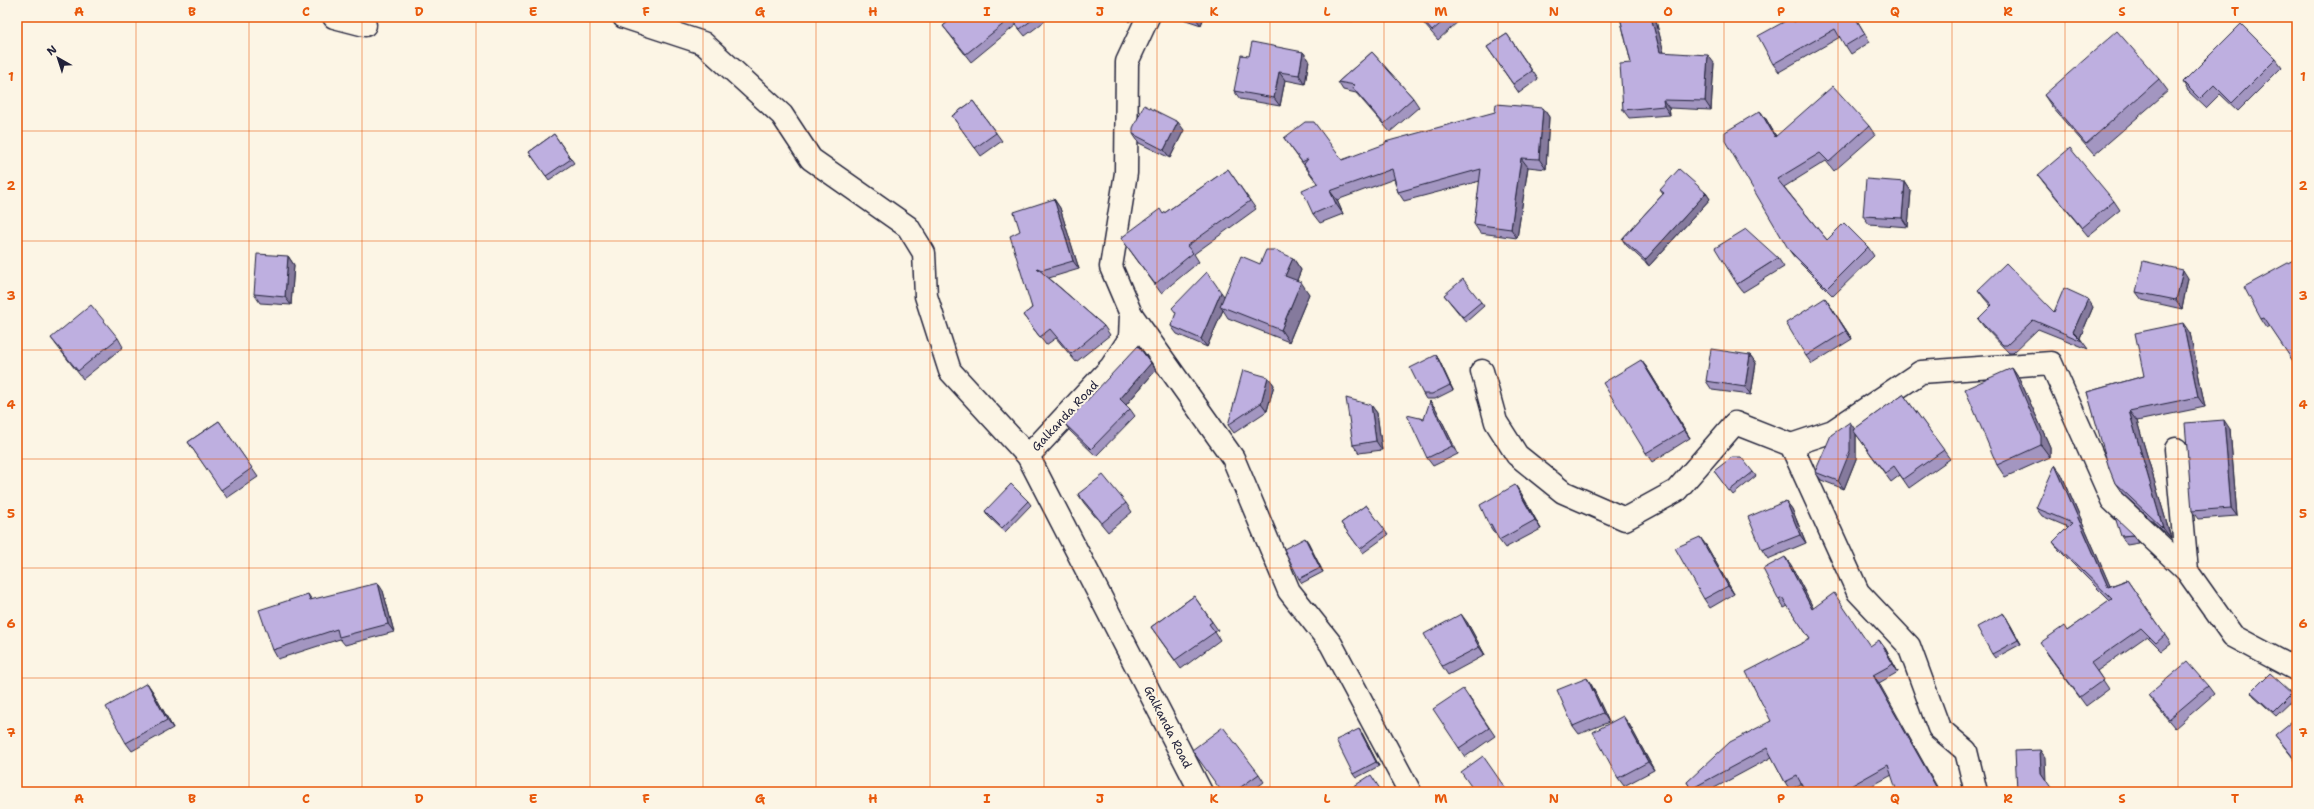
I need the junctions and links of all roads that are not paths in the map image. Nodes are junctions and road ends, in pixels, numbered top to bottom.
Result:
1 (334, 17) edge
2 (362, 17) edge
3 (624, 17) edge
4 (1148, 17) edge
5 (1131, 314) junction
6 (1482, 370) dead end
7 (1791, 444) junction
8 (2176, 449) dead end
9 (1028, 456) junction
10 (2187, 571) junction
11 (2297, 670) edge
12 (1202, 792) edge
13 (1410, 792) edge
14 (1976, 792) edge

1 - 2 street
3 - 9 street
4 - 5 street, Galkanda Road
5 - 9 street, Galkanda Road
5 - 13 street
6 - 7 street
7 - 10 street
7 - 14 street
8 - 10 street
9 - 12 street, Galkanda Road
10 - 11 street

